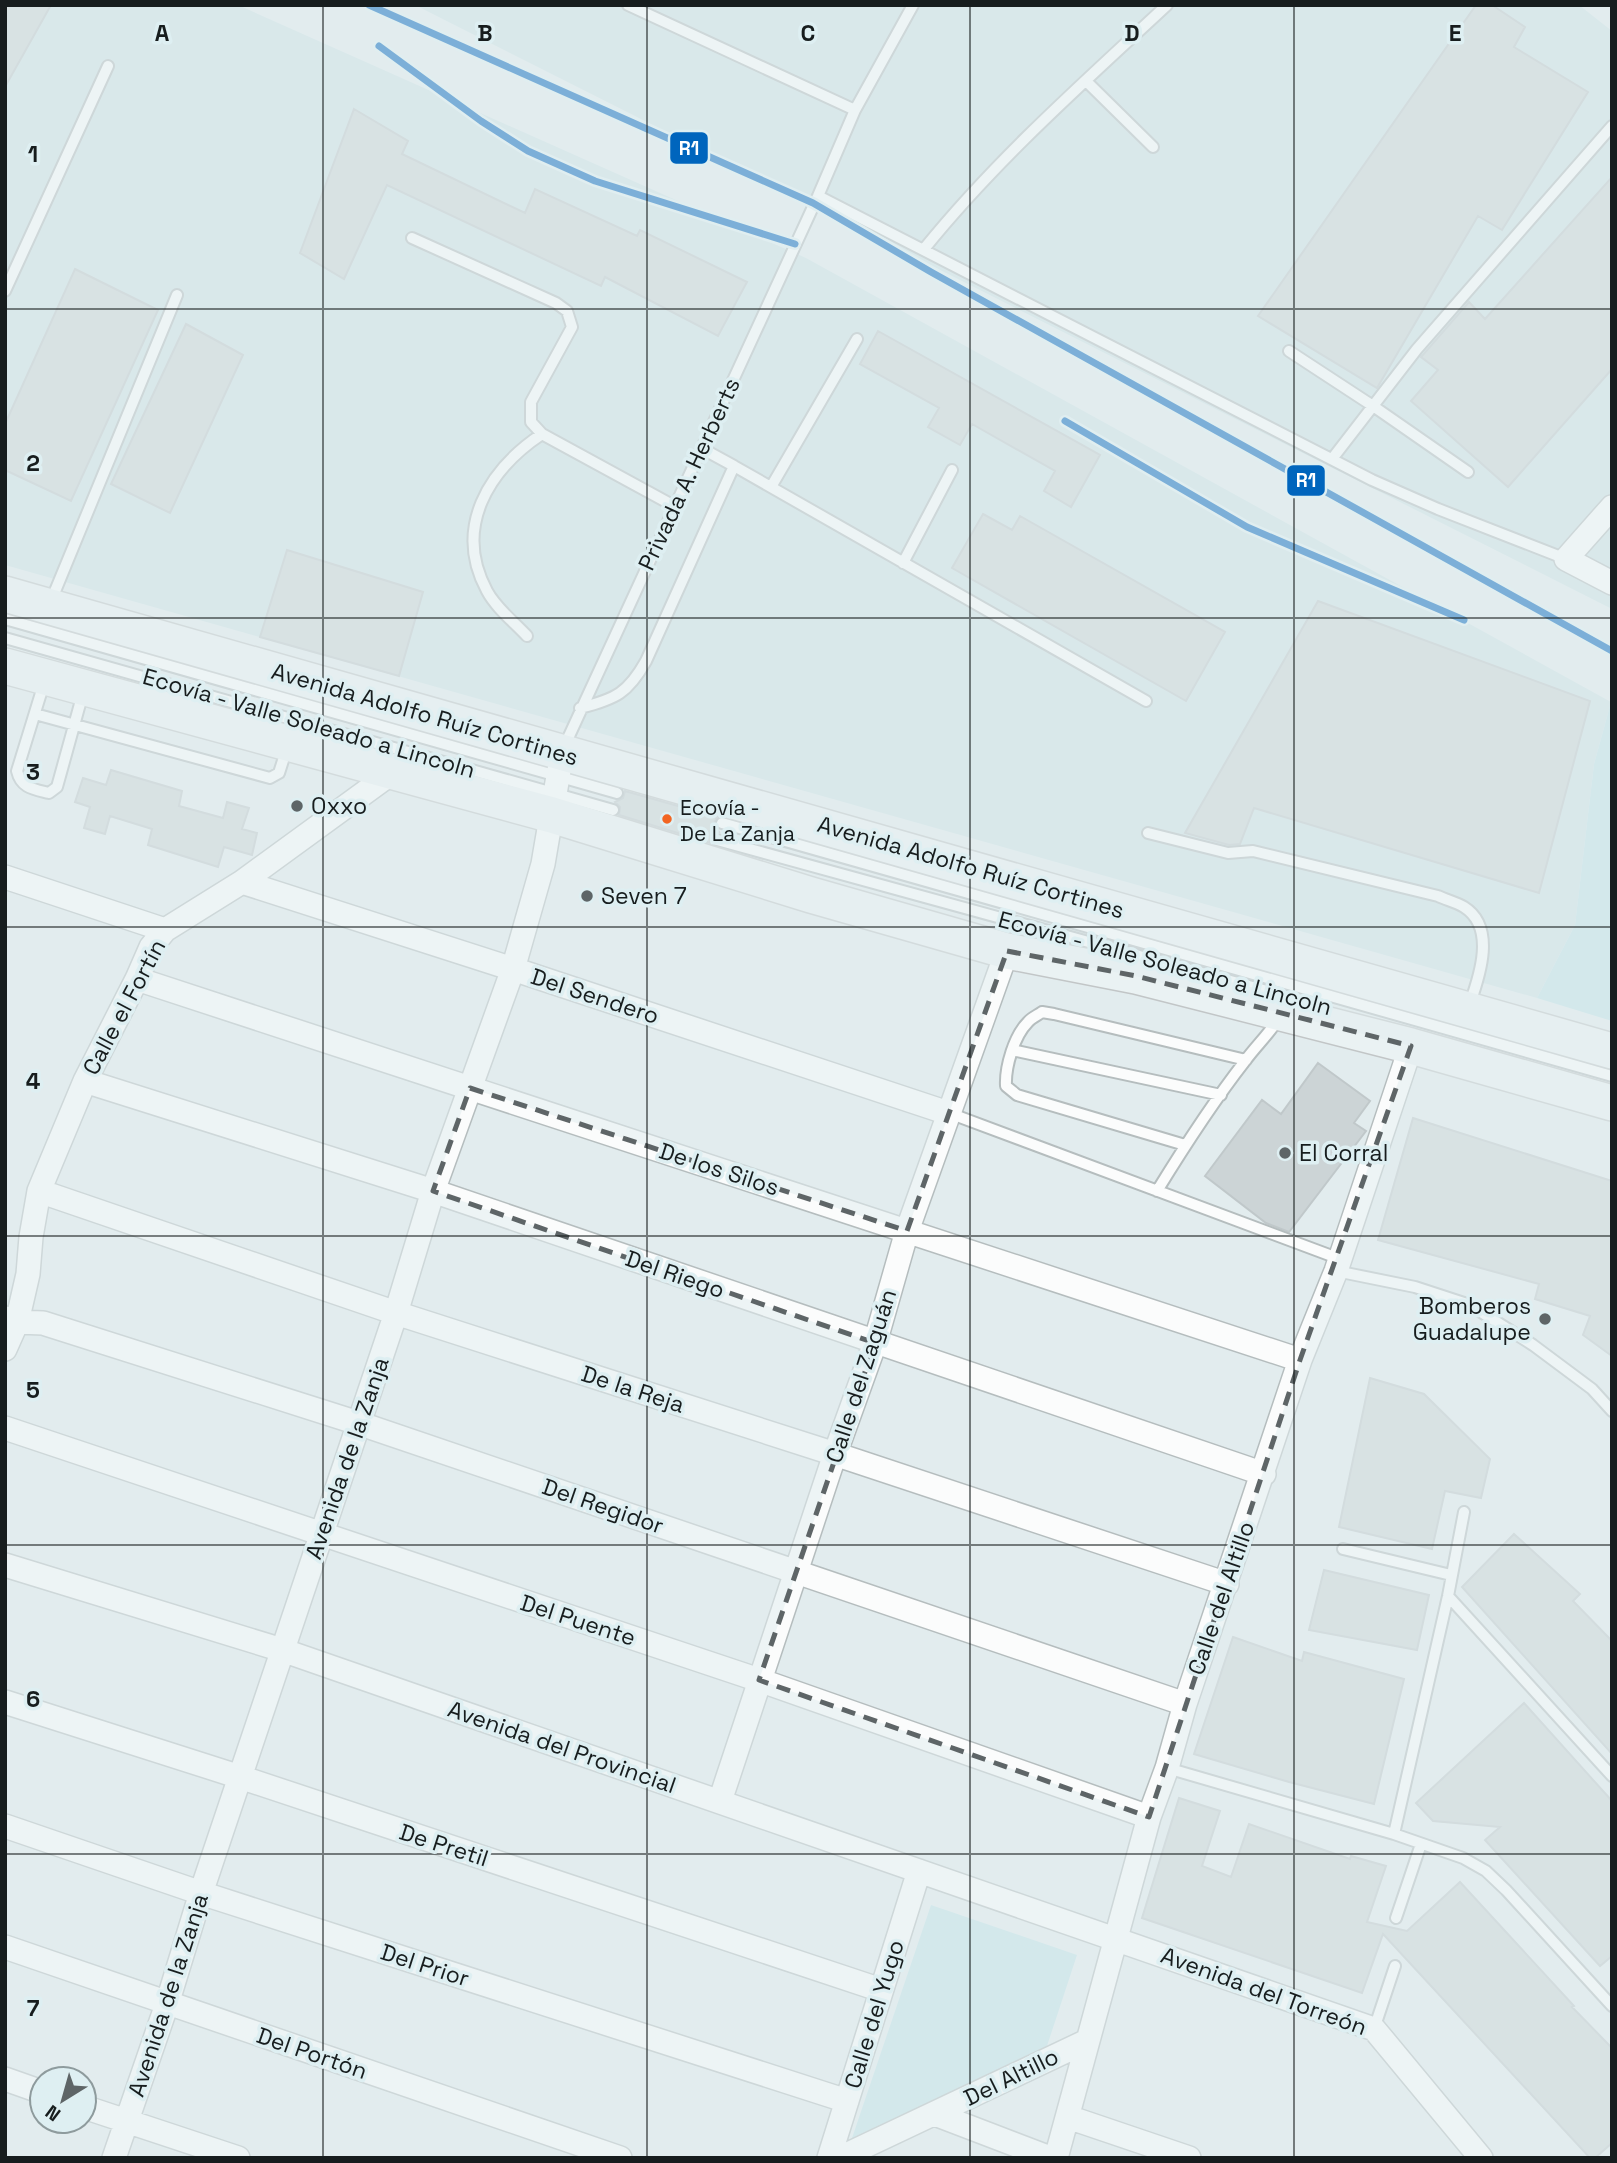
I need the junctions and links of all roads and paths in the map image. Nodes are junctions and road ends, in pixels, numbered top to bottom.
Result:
1 (628, 5) edge
2 (913, 5) edge
3 (1167, 5) edge
4 (108, 66) dead end
5 (1086, 81) junction
6 (855, 110) junction
7 (1612, 125) edge
8 (1153, 146) dead end
9 (818, 196) junction
10 (412, 239) dead end
11 (924, 249) junction
12 (5, 290) edge
13 (177, 295) dead end
14 (857, 339) dead end
15 (1289, 351) dead end
16 (1373, 406) junction
17 (542, 434) junction
18 (701, 448) junction
19 (1332, 459) junction
20 (734, 466) junction
21 (952, 470) dead end
22 (1468, 472) dead end
23 (771, 487) junction
24 (674, 506) junction
25 (1612, 507) edge
26 (1566, 559) junction
27 (903, 563) junction
28 (1612, 583) edge
29 (5, 594) edge
30 (49, 607) junction
31 (5, 620) edge
32 (527, 636) dead end
33 (15, 666) edge
34 (85, 688) junction
35 (1146, 701) dead end
36 (580, 708) junction
37 (35, 714) junction
38 (73, 725) junction
39 (288, 743) junction
40 (393, 772) junction
41 (557, 784) junction
42 (617, 793) dead end
43 (613, 810) dead end
44 (722, 822) dead end
45 (1148, 833) dead end
46 (718, 840) dead end
47 (5, 877) edge
48 (242, 882) junction
49 (165, 930) junction
50 (1007, 951) junction
51 (513, 968) junction
52 (137, 979) junction
53 (1290, 1006) junction
54 (1324, 1006) dead end
55 (1468, 1009) junction
56 (1418, 1048) junction
57 (1012, 1050) junction
58 (1612, 1051) edge
59 (1246, 1060) junction
60 (1612, 1076) edge
61 (85, 1081) junction
62 (470, 1088) junction
63 (1612, 1088) edge
64 (1221, 1095) junction
65 (1612, 1103) edge
66 (947, 1113) junction
67 (1612, 1125) edge
68 (1185, 1145) junction
69 (39, 1191) junction
70 (433, 1191) junction
71 (1157, 1191) junction
72 (906, 1231) junction
73 (1338, 1265) junction
74 (396, 1313) junction
75 (11, 1320) edge
76 (875, 1343) junction
77 (5, 1349) edge
78 (1300, 1360) junction
79 (1612, 1411) edge
80 (358, 1423) junction
81 (5, 1428) edge
82 (835, 1454) junction
83 (1264, 1474) junction
84 (1464, 1512) dead end
85 (321, 1534) junction
86 (1343, 1549) dead end
87 (5, 1565) edge
88 (796, 1571) junction
89 (1451, 1575) junction
90 (1227, 1584) junction
91 (1448, 1596) junction
92 (282, 1650) junction
93 (759, 1680) junction
94 (5, 1702) edge
95 (1185, 1704) junction
96 (1167, 1768) junction
97 (1612, 1776) edge
98 (240, 1777) junction
99 (720, 1801) junction
100 (1149, 1817) junction
101 (5, 1826) edge
102 (1394, 1834) junction
103 (1421, 1844) junction
104 (919, 1871) junction
105 (201, 1893) junction
106 (1396, 1919) dead end
107 (1115, 1938) junction
108 (5, 1947) edge
109 (1395, 1966) dead end
110 (881, 1990) junction
111 (1610, 2001) edge
112 (167, 2004) junction
113 (1374, 2029) junction
114 (1087, 2041) junction
115 (5, 2079) edge
116 (28, 2087) edge
117 (847, 2101) junction
118 (98, 2112) edge
119 (935, 2114) junction
120 (1068, 2117) junction
121 (127, 2122) junction
122 (114, 2158) edge
123 (238, 2158) edge
124 (620, 2158) edge
125 (828, 2158) edge
126 (840, 2158) edge
127 (1051, 2158) edge
128 (1056, 2158) edge
129 (1189, 2158) edge
130 (1481, 2158) edge

1 - 6 lane
2 - 6 lane, Privada A. Herberts
3 - 5 lane
4 - 12 lane
5 - 8 lane
5 - 11 lane
6 - 9 lane, Privada A. Herberts
7 - 16 lane
9 - 11 lane
9 - 18 lane, Privada A. Herberts
10 - 17 lane
11 - 19 lane
13 - 30 lane
14 - 23 lane
15 - 16 lane
16 - 19 lane
16 - 22 lane
17 - 24 lane
17 - 32 lane
18 - 20 lane
18 - 24 lane, Privada A. Herberts
19 - 26 lane
20 - 23 lane
20 - 36 lane
21 - 27 lane
23 - 27 lane
24 - 36 lane, Privada A. Herberts
25 - 26 street
26 - 28 street
27 - 35 lane
29 - 30 main road, Avenida Adolfo Ruíz Cortines
30 - 41 main road, Avenida Adolfo Ruíz Cortines
31 - 41 lane
33 - 34 main road, Avenida Adolfo Ruíz Cortines
33 - 37 lane
33 - 41 lane, Ecovía - Valle Soleado a Lincoln
34 - 38 lane
34 - 39 main road, Avenida Adolfo Ruíz Cortines
36 - 41 lane, Privada A. Herberts
37 - 38 lane
37 - 38 lane
38 - 39 lane
39 - 40 main road, Avenida Adolfo Ruíz Cortines
40 - 41 main road, Avenida Adolfo Ruíz Cortines
40 - 48 street, Calle el Fortín
41 - 42 lane
41 - 43 lane, Ecovía - Valle Soleado a Lincoln
41 - 50 main road, Avenida Adolfo Ruíz Cortines
41 - 51 street, Avenida de la Zanja
41 - 55 main road, Avenida Adolfo Ruíz Cortines
44 - 60 lane
45 - 55 lane
46 - 53 lane, Ecovía - Valle Soleado a Lincoln
47 - 49 street
48 - 49 street, Calle el Fortín
48 - 51 street, Del Sendero
49 - 52 street, Calle el Fortín
50 - 53 main road, Avenida Adolfo Ruíz Cortines
50 - 66 street, Calle del Zaguán
51 - 62 street, Avenida de la Zanja
51 - 66 street, Del Sendero
52 - 61 street, Calle el Fortín
52 - 62 street, De los Silos
53 - 56 main road, Avenida Adolfo Ruíz Cortines
53 - 59 lane
54 - 63 lane, Ecovía - Valle Soleado a Lincoln
55 - 58 main road, Avenida Adolfo Ruíz Cortines
56 - 65 main road, Avenida Adolfo Ruíz Cortines
56 - 67 main road, Avenida Adolfo Ruíz Cortines
56 - 73 street, Calle del Altillo
57 - 59 lane
57 - 64 lane
57 - 68 lane
59 - 64 lane
61 - 69 street, Calle el Fortín
61 - 70 street, Del Riego
62 - 70 street, Avenida de la Zanja
62 - 72 street, De los Silos
64 - 68 lane
66 - 71 lane
66 - 72 street, Calle del Zaguán
68 - 71 lane
69 - 74 street, De la Reja
69 - 75 street, Calle el Fortín
70 - 74 street, Avenida de la Zanja
70 - 76 street, Del Riego
71 - 73 lane
72 - 76 street, Calle del Zaguán
72 - 78 street, De los Silos
73 - 78 street, Calle del Altillo
73 - 79 lane
74 - 80 street, Avenida de la Zanja
74 - 82 street, De la Reja
75 - 77 street, Calle el Fortín
75 - 80 street, Del Regidor
76 - 82 street, Calle del Zaguán
76 - 83 street, Del Riego
78 - 83 street, Calle del Altillo
80 - 85 street, Avenida de la Zanja
80 - 88 street, Del Regidor
81 - 85 street, Del Puente
82 - 88 street, Calle del Zaguán
82 - 90 street, De la Reja
83 - 90 street, Calle del Altillo
84 - 89 lane
85 - 92 street, Avenida de la Zanja
85 - 93 street, Del Puente
86 - 89 lane
87 - 92 street, Avenida del Provincial
88 - 93 street, Calle del Zaguán
88 - 95 street, Del Regidor
89 - 91 lane
90 - 95 street, Calle del Altillo
91 - 97 lane
91 - 102 lane
92 - 98 street, Avenida de la Zanja
92 - 99 street, Avenida del Provincial
93 - 99 street, Calle del Zaguán
93 - 100 street, Del Puente
94 - 98 street, De Pretil
95 - 96 street, Calle del Altillo
96 - 100 street, Calle del Altillo
96 - 102 lane
98 - 105 street, Avenida de la Zanja
98 - 110 street, De Pretil
99 - 104 street, Avenida del Provincial
100 - 107 street, Calle del Altillo
101 - 105 street, Del Prior
102 - 103 lane
103 - 106 lane
103 - 111 lane
104 - 107 street, Avenida del Provincial
104 - 110 street, Calle del Yugo
105 - 112 street, Avenida de la Zanja
105 - 117 street, Del Prior
107 - 113 street, Avenida del Torreón
107 - 114 street, Calle del Altillo
108 - 112 street, Del Portón
109 - 113 lane
110 - 117 street, Calle del Yugo
112 - 121 street, Avenida de la Zanja
112 - 124 street, Del Portón
113 - 130 street, Avenida del Torreón
114 - 119 street, Del Altillo
114 - 120 street, Calle del Altillo
115 - 116 street
117 - 125 street, Calle del Yugo
118 - 121 street
119 - 126 street, Del Altillo
119 - 127 street, Del Altillo
120 - 128 street, Calle del Altillo
120 - 129 street
121 - 122 street, Avenida de la Zanja
121 - 123 street

